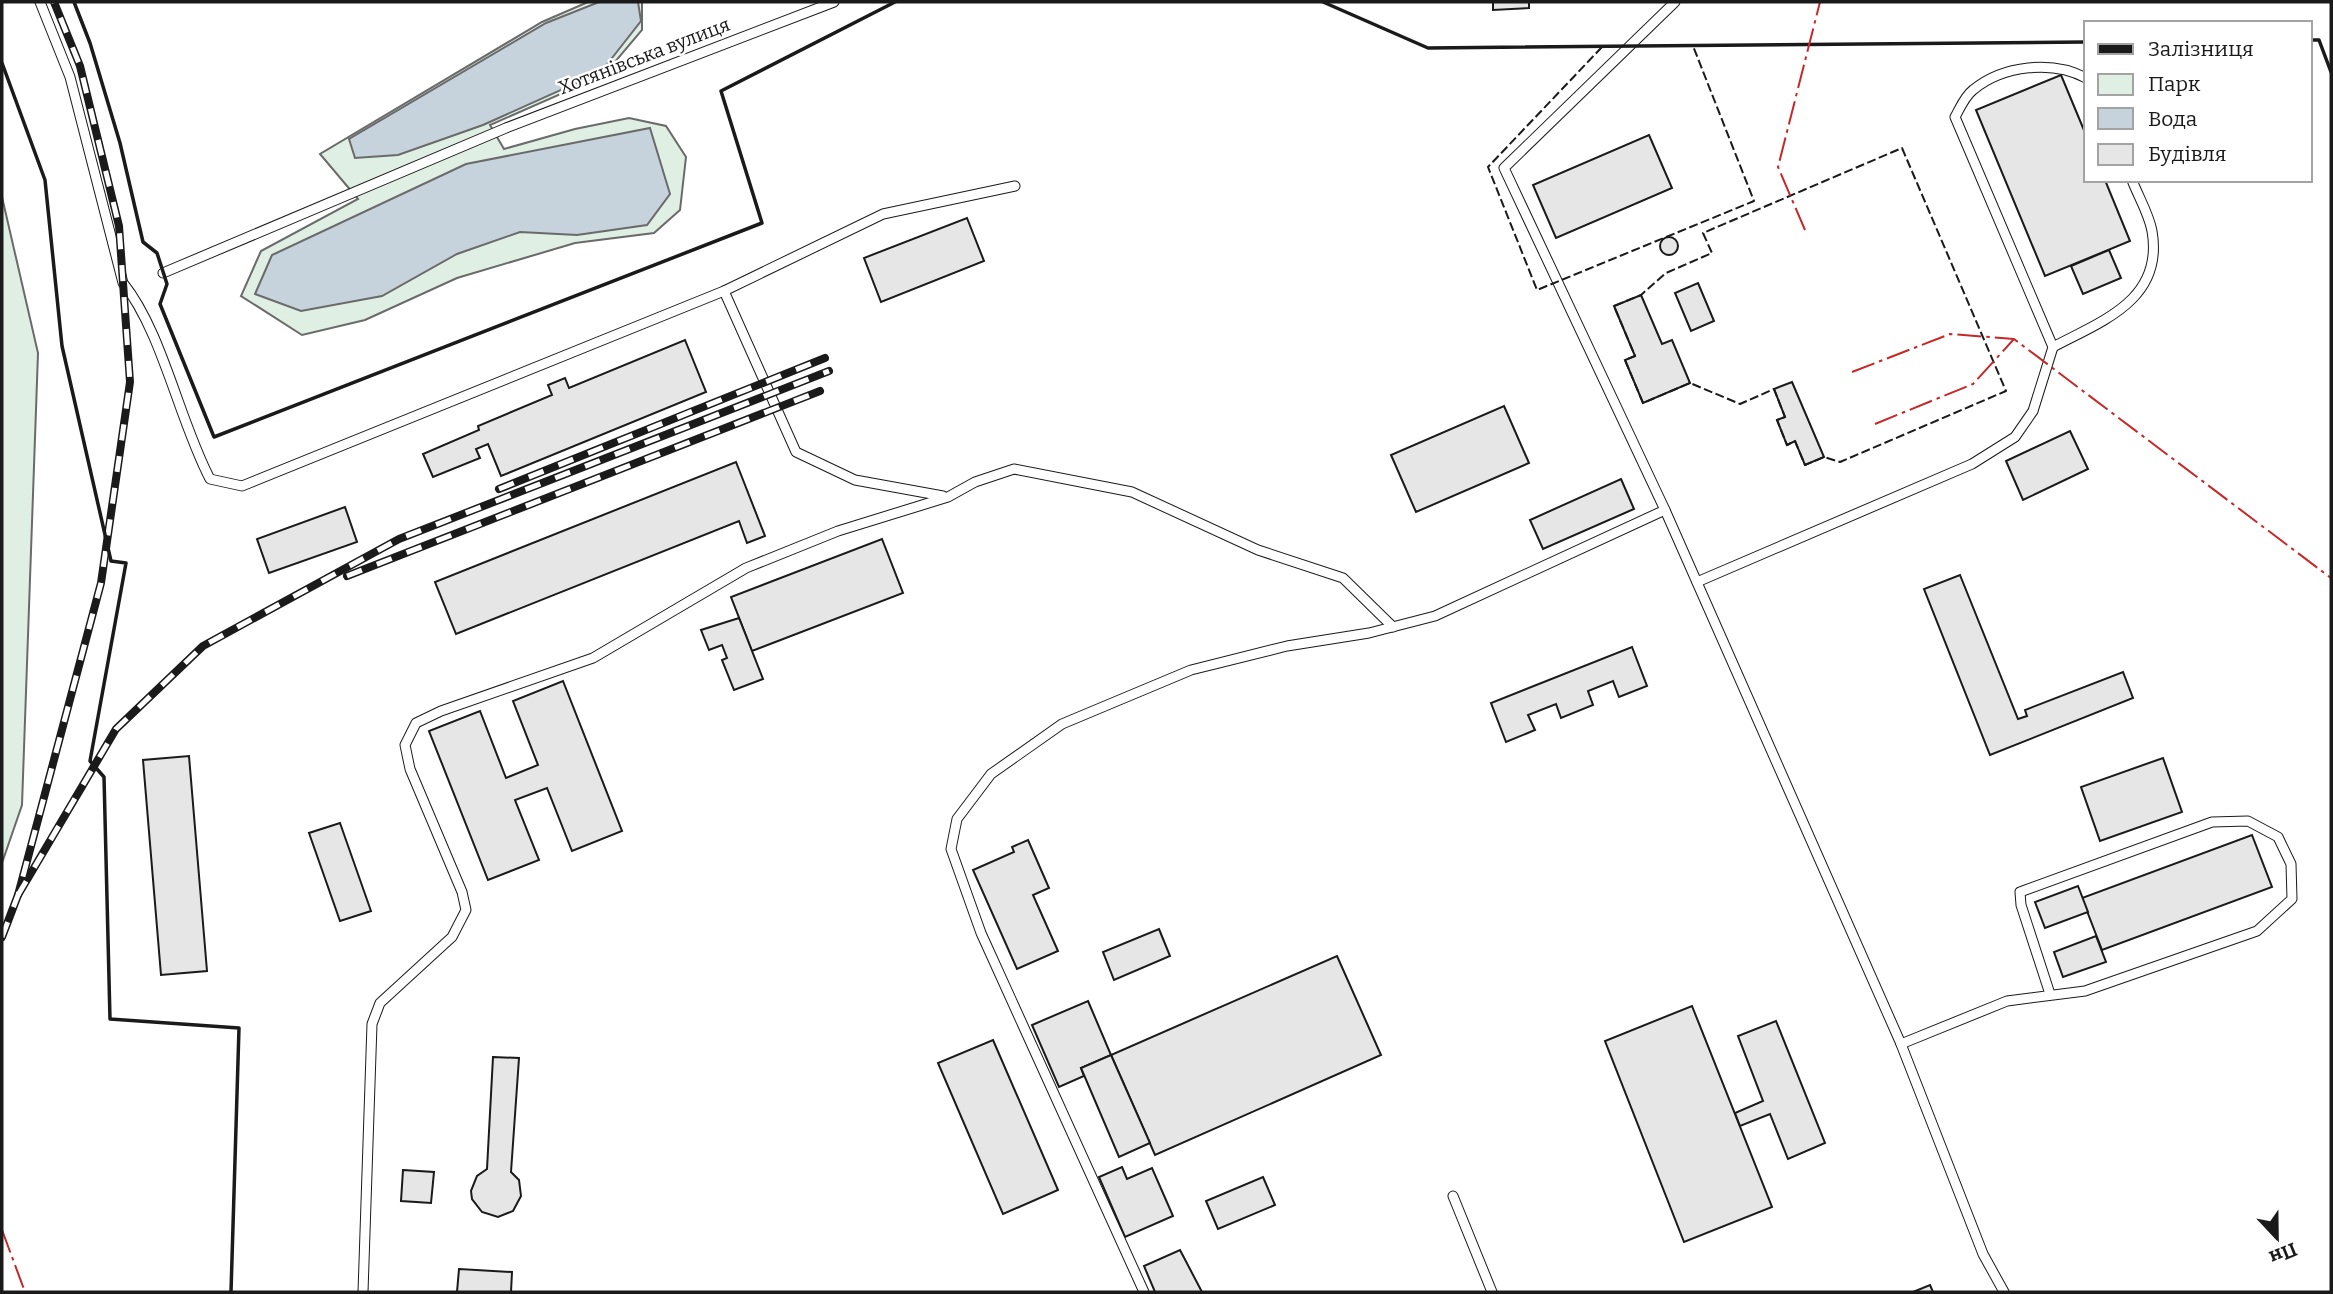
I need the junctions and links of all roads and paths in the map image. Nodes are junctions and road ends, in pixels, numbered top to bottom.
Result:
1 (40, 2) edge
2 (834, 2) edge
3 (1675, 2) edge
4 (2084, 77) edge
5 (2133, 182) edge
6 (1015, 186) dead end
7 (163, 273) dead end
8 (724, 291) junction
9 (2053, 347) junction
10 (948, 497) junction
11 (1665, 510) junction
12 (1697, 582) junction
13 (1393, 627) junction
14 (2050, 994) junction
15 (1901, 1044) junction
16 (1453, 1196) dead end
17 (363, 1292) edge
18 (1144, 1292) edge
19 (1492, 1292) edge
20 (2004, 1292) edge

1 - 8 lane
2 - 7 lane, Хотянівська вулиця
3 - 11 lane
4 - 9 lane
5 - 9 lane
6 - 8 lane
8 - 10 lane
9 - 12 lane
10 - 13 lane
10 - 17 lane
11 - 12 lane
11 - 13 lane
12 - 15 lane
13 - 18 lane
14 - 14 lane
14 - 15 lane
15 - 20 lane
16 - 19 lane

